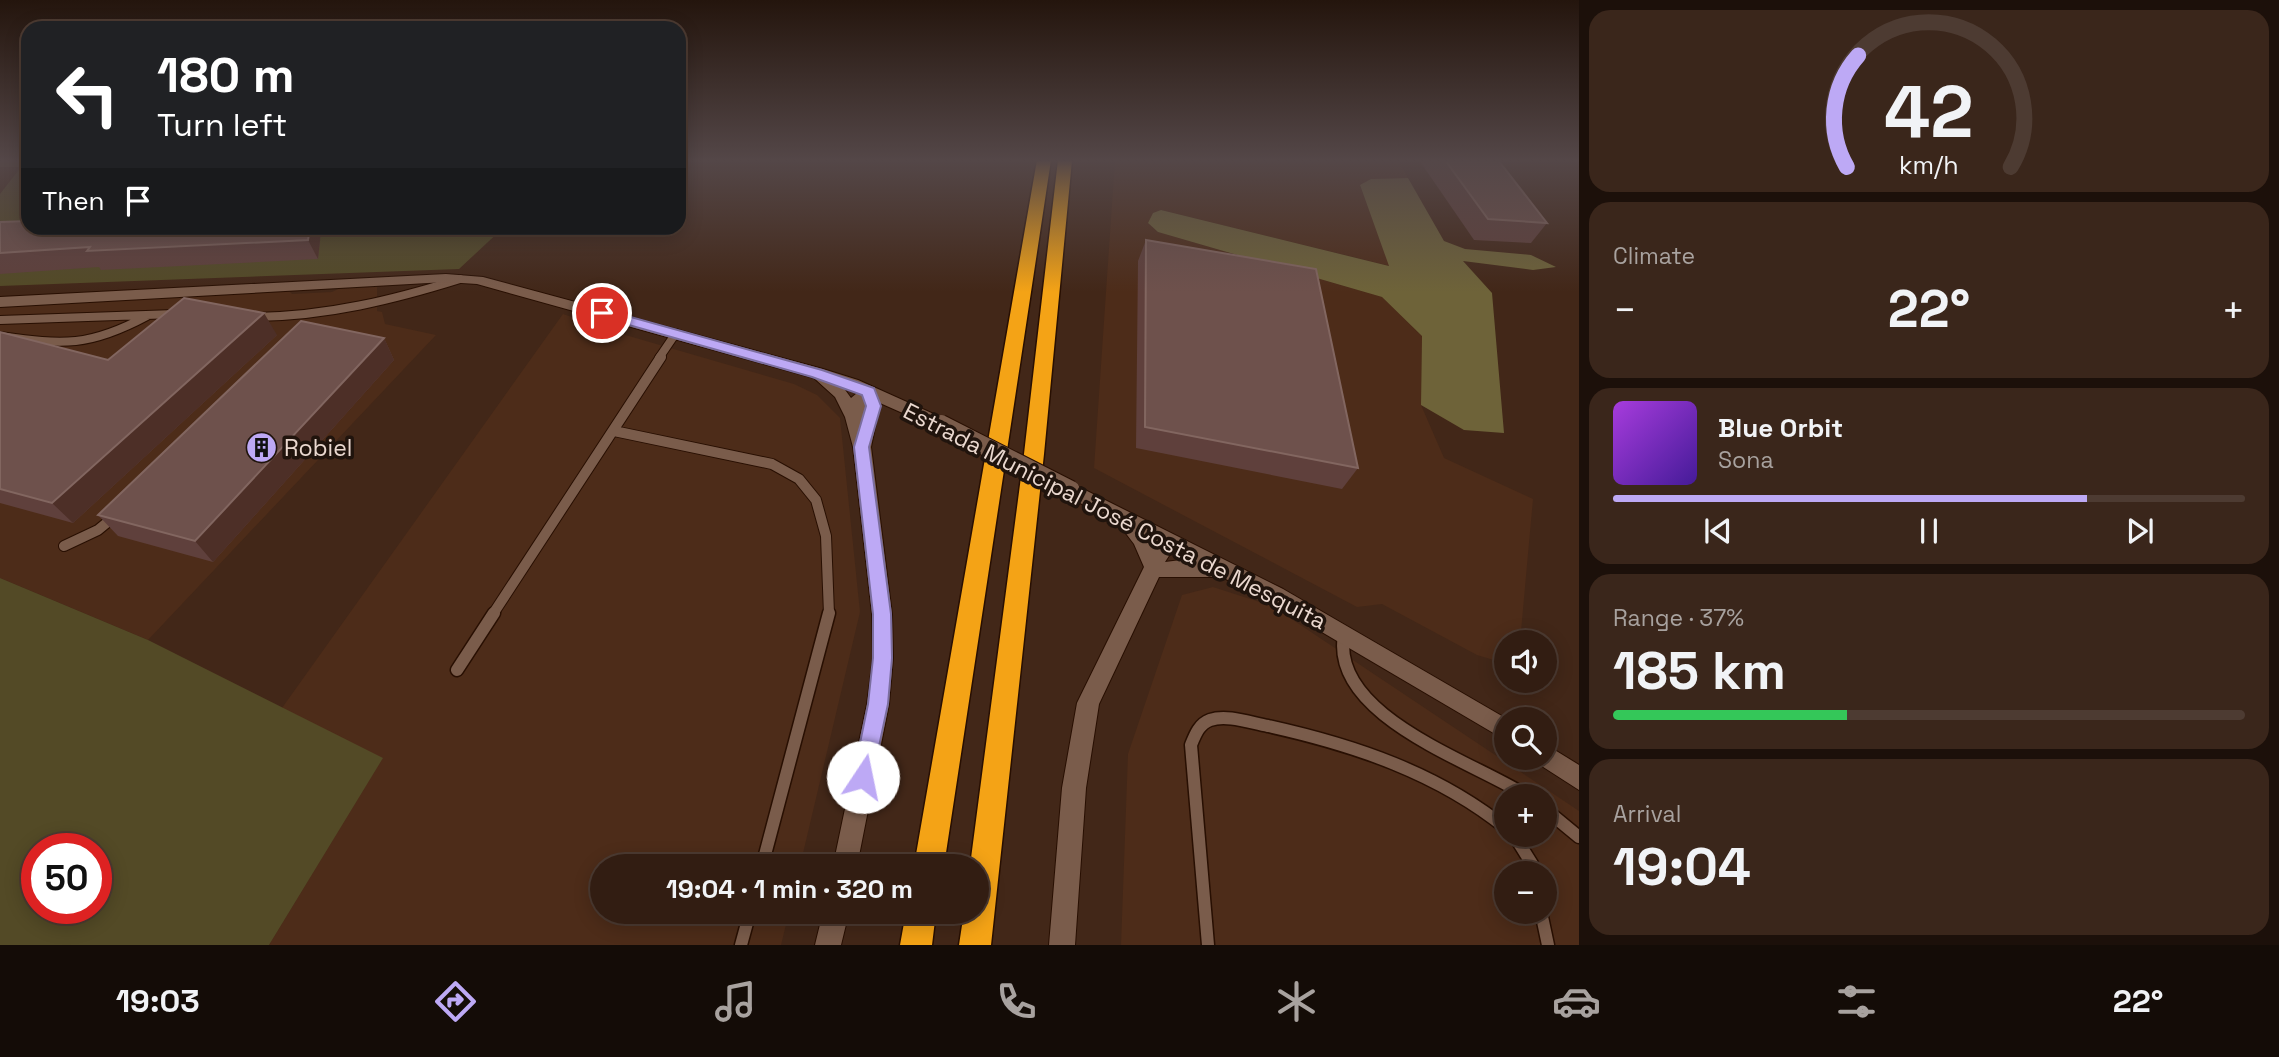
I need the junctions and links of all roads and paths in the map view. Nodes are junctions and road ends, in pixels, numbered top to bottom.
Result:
1 (1037, 204) edge
2 (1060, 204) edge
3 (464, 278) junction
4 (0, 302) edge
5 (183, 314) edge
6 (149, 315) junction
7 (247, 316) edge
8 (316, 316) junction
9 (0, 320) edge
10 (306, 326) edge
11 (676, 332) junction
12 (0, 336) edge
13 (817, 373) junction
14 (868, 391) junction
15 (914, 411) junction
16 (853, 417) junction
17 (614, 431) junction
18 (865, 438) junction
19 (118, 512) edge
20 (1123, 516) junction
21 (1172, 541) junction
22 (64, 546) dead end
23 (1229, 570) junction
24 (1154, 573) junction
25 (1344, 635) junction
26 (457, 670) dead end
27 (1494, 723) edge
28 (1557, 763) edge
29 (1579, 779) edge
30 (1505, 784) edge
31 (1494, 818) edge
32 (1557, 819) edge
33 (1579, 837) edge
34 (765, 854) edge
35 (847, 854) edge
36 (931, 854) edge
37 (747, 924) edge
38 (833, 924) edge
39 (919, 924) edge
40 (1544, 924) edge
41 (741, 945) edge
42 (828, 945) edge
43 (916, 945) edge
44 (975, 945) edge
45 (1062, 945) edge
46 (1208, 945) edge
47 (1549, 945) edge

1 - 36 highway
2 - 44 highway
3 - 4 main road, Estrada Municipal José Costa de Mesquita
3 - 8 lane
3 - 11 main road, Estrada Municipal José Costa de Mesquita
5 - 6 lane
6 - 9 lane
6 - 12 lane
7 - 8 lane
8 - 10 lane
11 - 13 main road, Estrada Municipal José Costa de Mesquita
11 - 17 lane
13 - 14 main road, Estrada Municipal José Costa de Mesquita
13 - 16 main road
14 - 15 main road, Estrada Municipal José Costa de Mesquita
14 - 16 main road
14 - 18 main road
15 - 18 main road
15 - 20 main road, Estrada Municipal José Costa de Mesquita, bridge
16 - 18 main road
17 - 26 lane
17 - 34 lane
18 - 35 main road
19 - 22 lane
20 - 21 main road, Estrada Municipal José Costa de Mesquita
20 - 24 main road
21 - 23 main road, Estrada Municipal José Costa de Mesquita
21 - 24 main road
23 - 24 main road
23 - 25 main road, Estrada Municipal José Costa de Mesquita
24 - 45 main road
25 - 27 main road, Estrada Municipal José Costa de Mesquita
25 - 30 lane
28 - 29 main road
31 - 46 lane
32 - 33 lane
37 - 41 lane
38 - 42 main road
39 - 43 highway
40 - 47 lane

